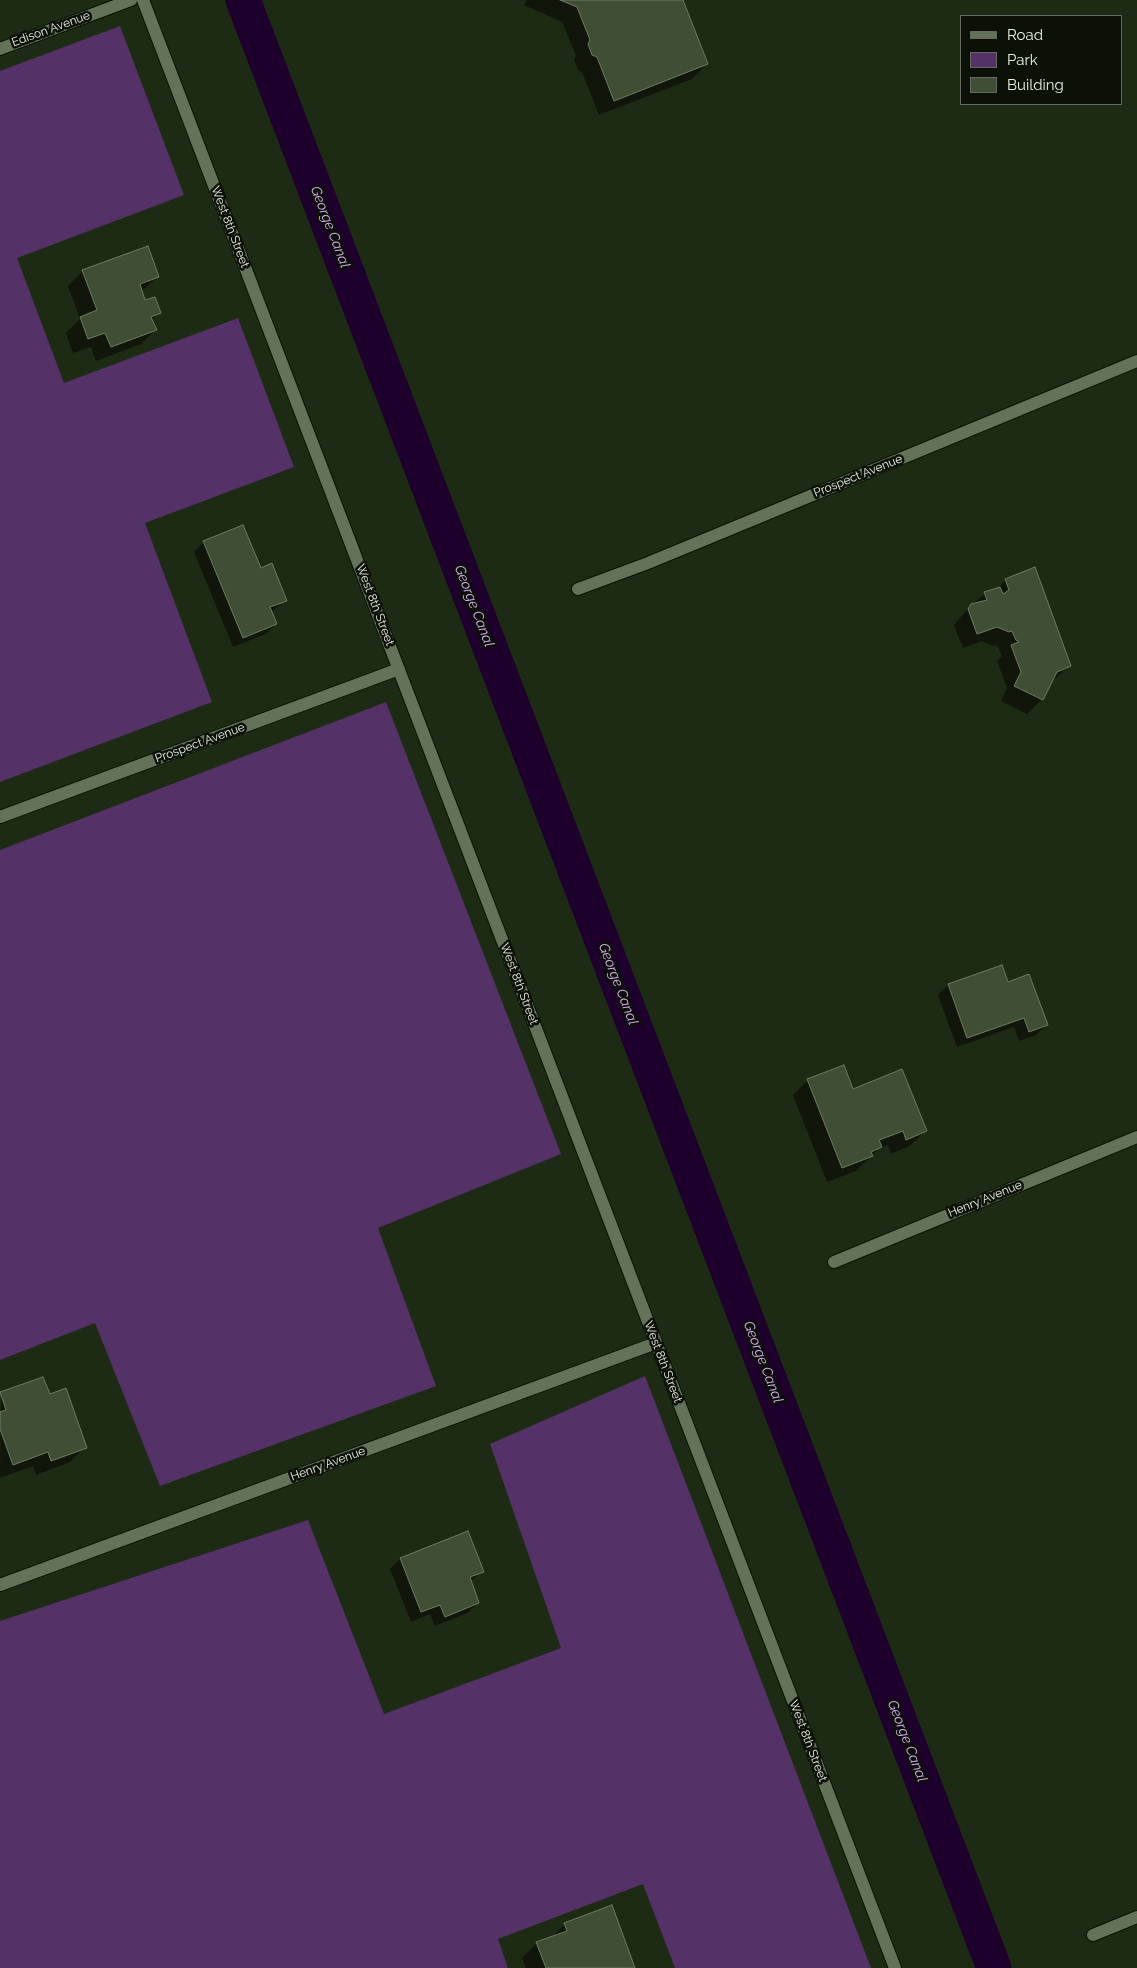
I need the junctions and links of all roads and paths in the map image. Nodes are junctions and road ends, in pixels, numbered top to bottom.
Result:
1 (131, 0) edge
2 (143, 0) edge
3 (0, 48) edge
4 (1137, 361) edge
5 (578, 589) dead end
6 (400, 669) junction
7 (0, 817) edge
8 (1137, 1137) edge
9 (834, 1262) dead end
10 (656, 1343) junction
11 (0, 1585) edge
12 (1137, 1917) edge
13 (1092, 1935) dead end
14 (894, 1968) edge

1 - 3 street, Edison Avenue
2 - 6 street, West 8th Street
4 - 5 street, Prospect Avenue
6 - 7 street, Prospect Avenue
6 - 10 street, West 8th Street
8 - 9 street, Henry Avenue
10 - 11 street, Henry Avenue
10 - 14 street, West 8th Street
12 - 13 street

